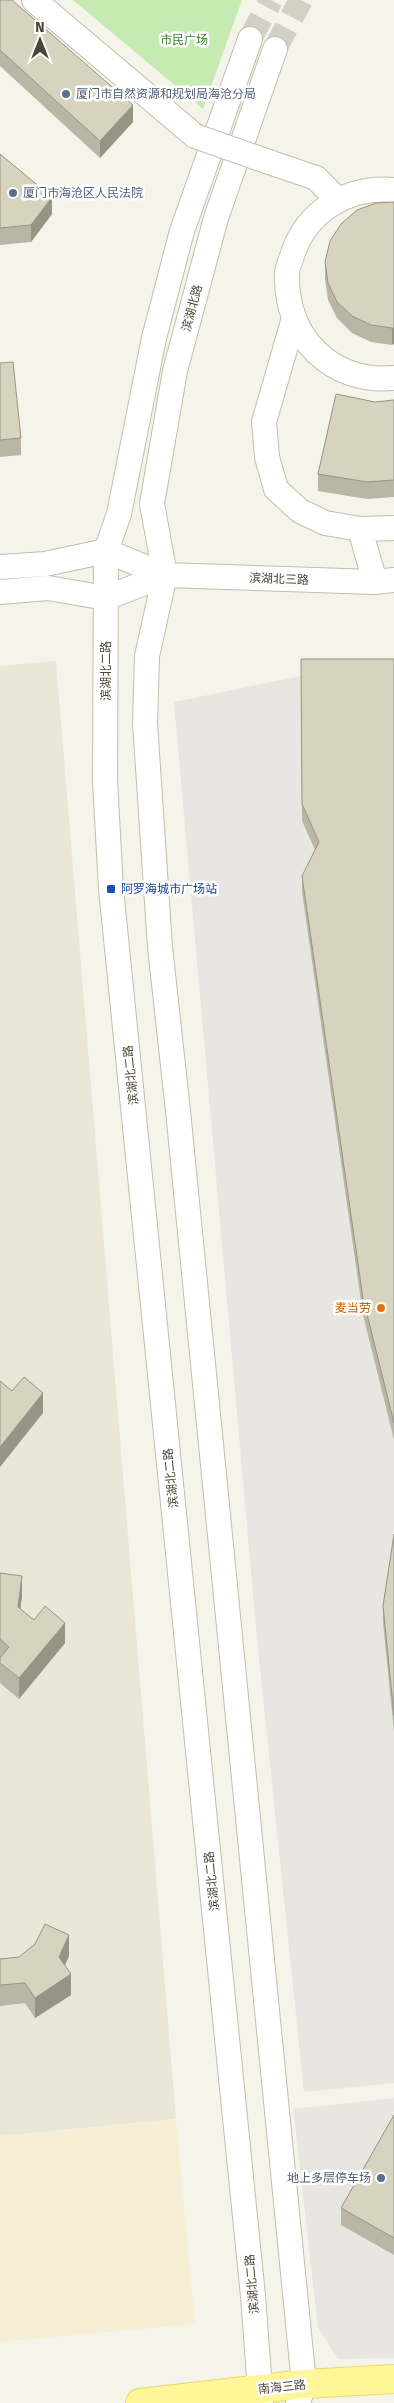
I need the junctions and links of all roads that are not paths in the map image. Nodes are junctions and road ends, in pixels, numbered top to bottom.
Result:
1 (34, 0) edge
2 (250, 38) tunnel mouth
3 (275, 49) tunnel mouth
4 (394, 190) edge
5 (338, 200) junction
6 (294, 318) junction
7 (394, 378) edge
8 (394, 528) edge
9 (360, 530) junction
10 (106, 551) junction
11 (0, 567) edge
12 (165, 575) junction
13 (385, 581) edge
14 (0, 592) edge
15 (106, 598) junction
16 (394, 2379) edge
17 (301, 2394) edge
18 (261, 2396) edge
19 (140, 2403) edge

1 - 5 street, bridge
2 - 10 street
3 - 12 street, 滨湖北路
4 - 5 street
5 - 6 street
6 - 7 street
6 - 9 street
8 - 9 street
9 - 13 street
10 - 11 street
10 - 12 street
10 - 15 street, 滨湖北二路
12 - 13 street, 滨湖北三路
12 - 15 street
12 - 17 street
14 - 15 street
15 - 18 street, 滨湖北二路
16 - 17 main road, 南海三路
17 - 18 main road, 南海三路
18 - 19 main road, 南海三路

